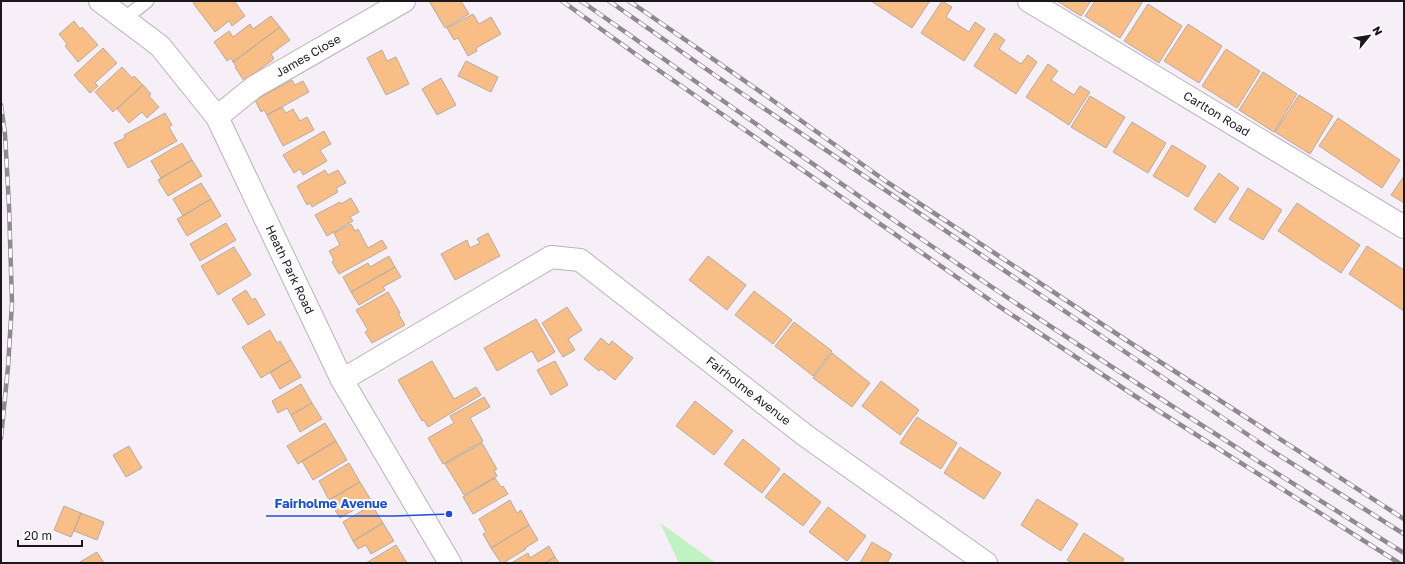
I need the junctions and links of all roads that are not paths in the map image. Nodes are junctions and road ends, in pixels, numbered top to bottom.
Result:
1 (100, 1) edge
2 (147, 1) edge
3 (404, 1) edge
4 (1029, 1) edge
5 (124, 19) junction
6 (217, 116) junction
7 (1404, 227) edge
8 (342, 380) junction
9 (450, 563) edge
10 (986, 563) edge

1 - 5 street, Heath Park Road
2 - 5 lane
3 - 6 street, James Close
4 - 7 street, Carlton Road
5 - 6 street, Heath Park Road
6 - 8 street, Heath Park Road
8 - 9 street, Heath Park Road
8 - 10 street, Fairholme Avenue

